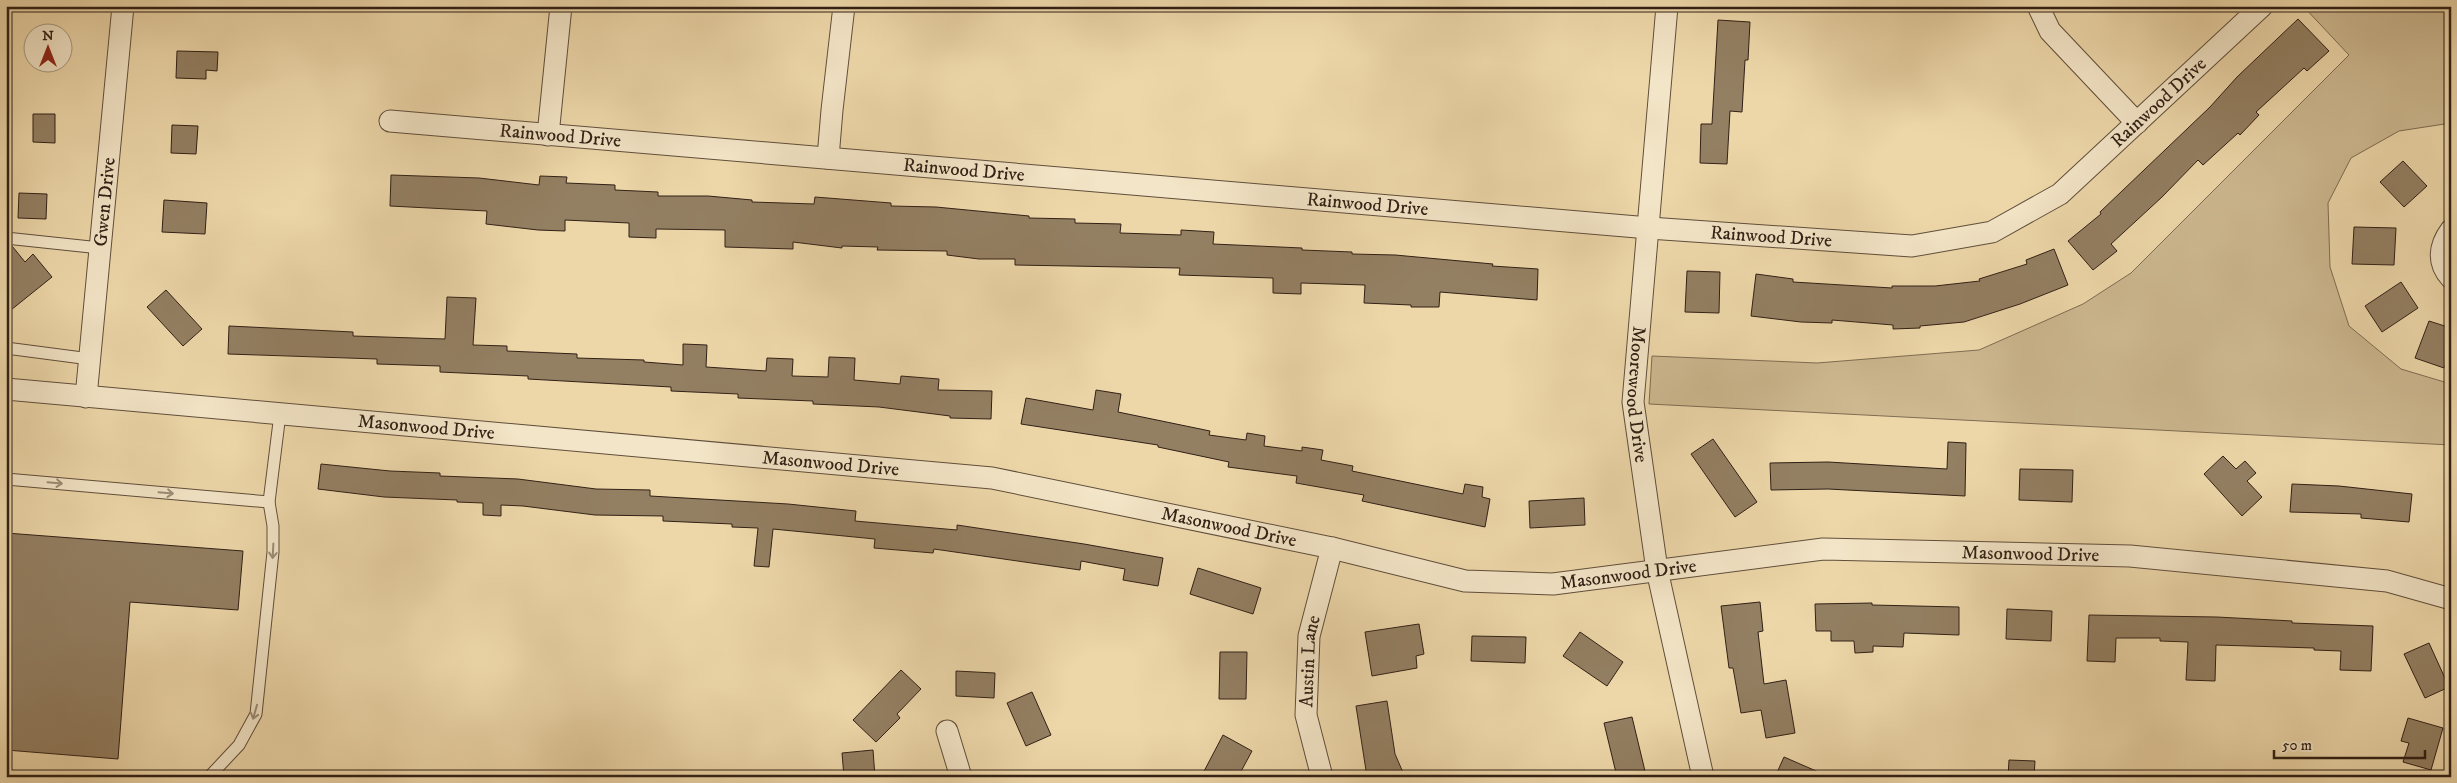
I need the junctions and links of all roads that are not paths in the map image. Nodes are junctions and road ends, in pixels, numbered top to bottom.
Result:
1 (123, 6) edge
2 (561, 6) edge
3 (844, 6) edge
4 (1667, 6) edge
5 (2038, 6) edge
6 (2262, 6) edge
7 (390, 121) dead end
8 (2137, 123) junction
9 (548, 134) junction
10 (828, 158) junction
11 (1649, 228) junction
12 (2451, 230) edge
13 (6, 238) edge
14 (100, 248) junction
15 (2451, 278) edge
16 (6, 348) edge
17 (90, 359) junction
18 (6, 390) edge
19 (86, 397) junction
20 (280, 414) junction
21 (6, 479) edge
22 (269, 502) junction
23 (1332, 548) junction
24 (1657, 570) junction
25 (2451, 599) edge
26 (947, 731) dead end
27 (208, 777) edge
28 (961, 777) edge
29 (1322, 777) edge
30 (1704, 777) edge

1 - 14 street, Gwen Drive
2 - 9 street
3 - 10 street
4 - 11 street, Moorewood Drive
5 - 8 street
6 - 8 street, Rainwood Drive
7 - 9 street, Rainwood Drive
8 - 11 street, Rainwood Drive
9 - 10 street, Rainwood Drive
10 - 11 street, Rainwood Drive
11 - 24 street, Moorewood Drive
12 - 15 street
13 - 14 lane
14 - 17 street, Gwen Drive
16 - 17 lane
17 - 19 street, Gwen Drive
18 - 19 street, Masonwood Drive
19 - 20 street, Masonwood Drive
20 - 22 lane
20 - 23 street, Masonwood Drive
21 -> 22 lane
22 -> 27 lane
23 - 24 street, Masonwood Drive
23 - 29 street, Austin Lane
24 - 25 street, Masonwood Drive
24 - 30 street, Moorewood Drive
26 - 28 street

